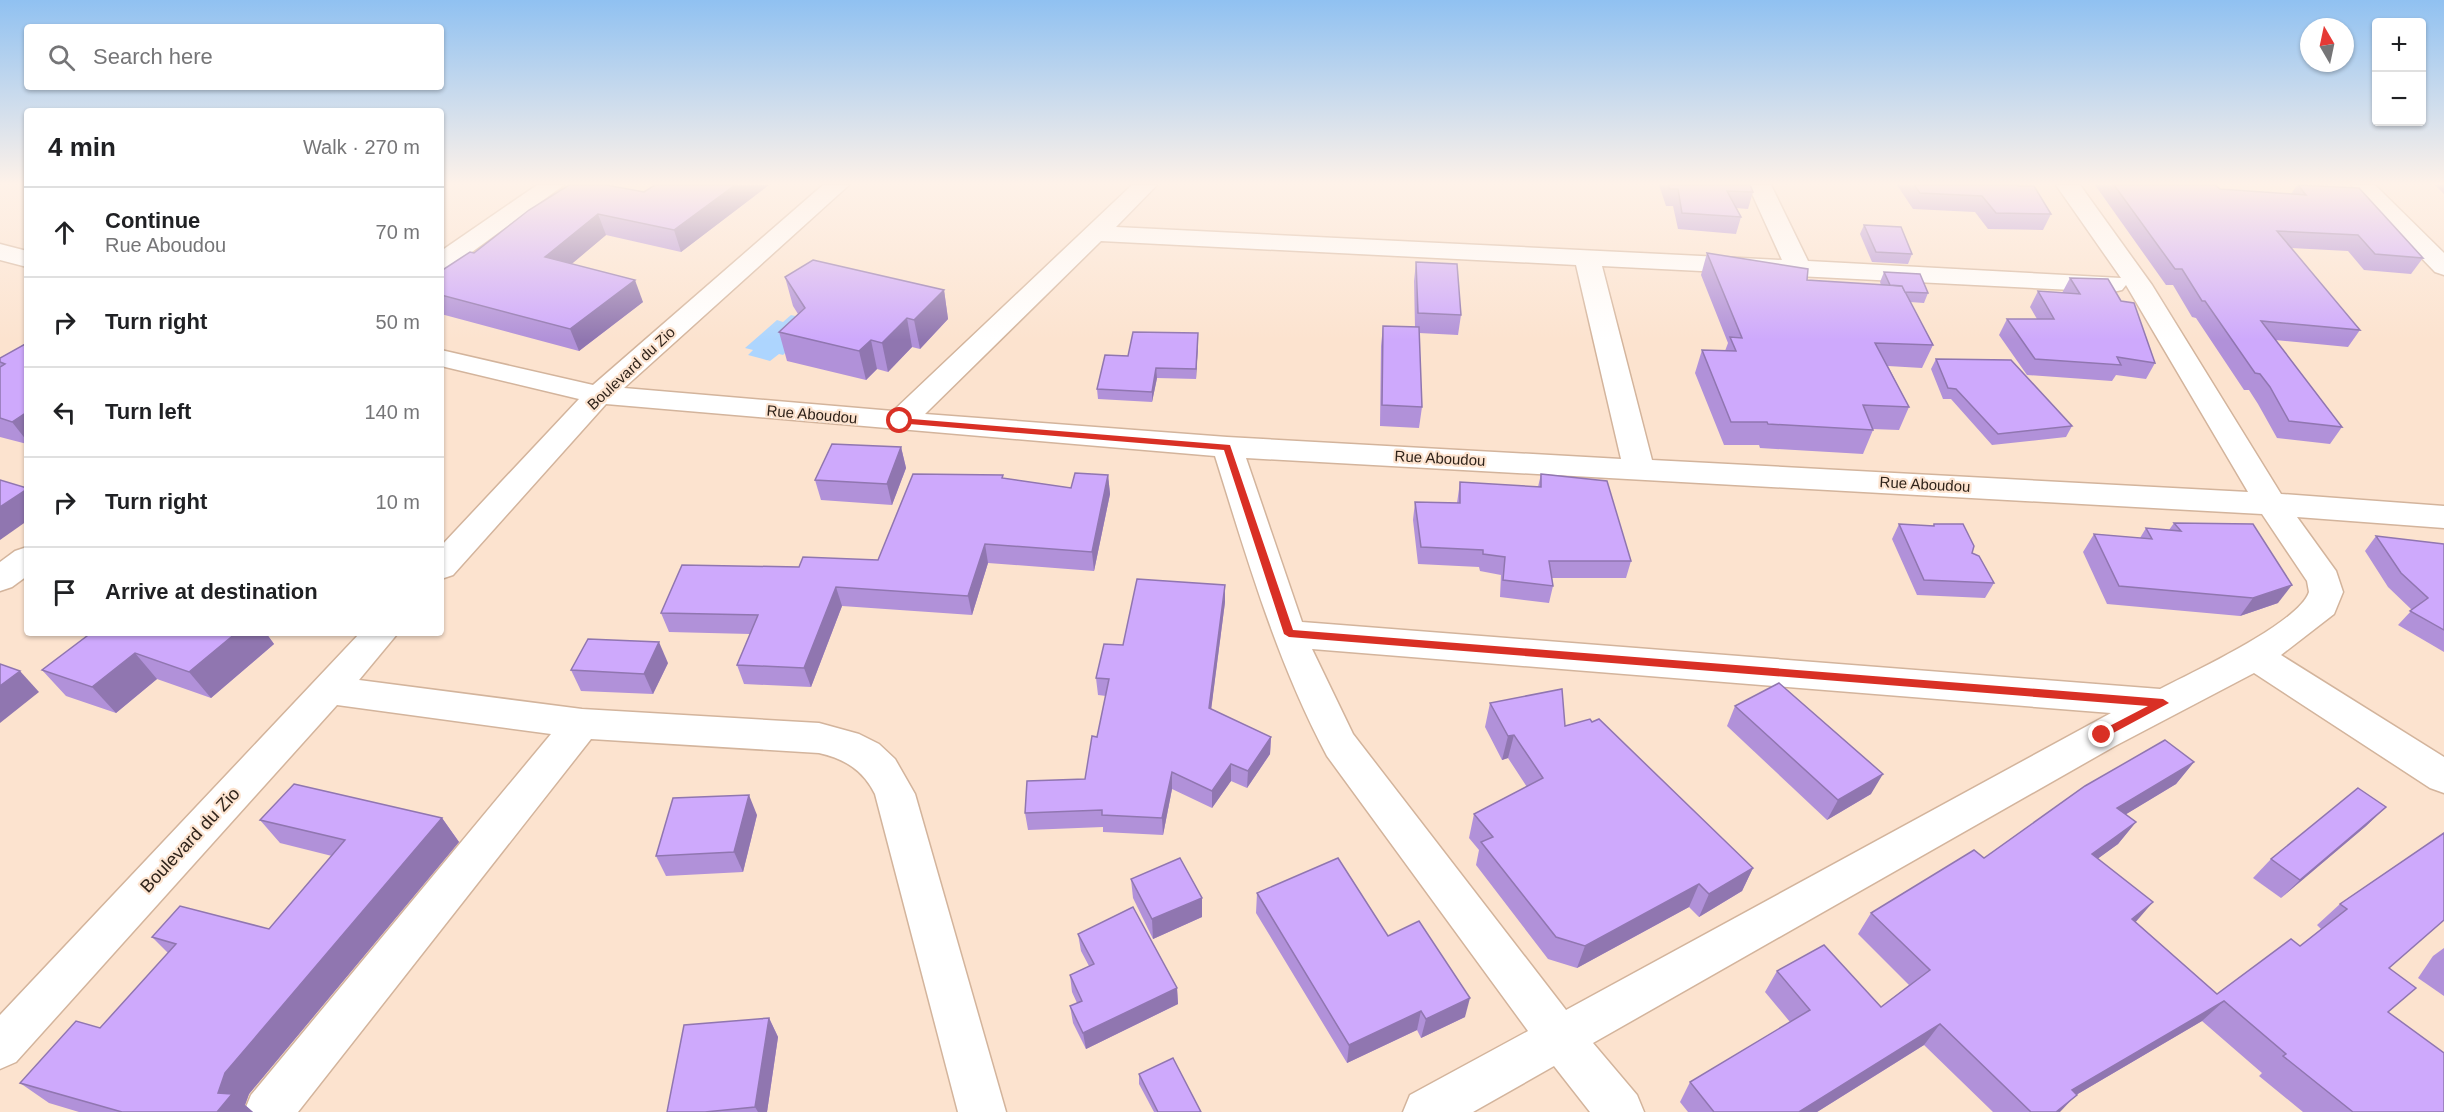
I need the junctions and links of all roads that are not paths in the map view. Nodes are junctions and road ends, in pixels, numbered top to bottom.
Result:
1 (478, 237) edge
2 (778, 237) edge
3 (1092, 237) edge
4 (1170, 237) edge
5 (1784, 237) edge
6 (2105, 237) edge
7 (2414, 237) edge
8 (0, 252) edge
9 (24, 258) edge
10 (1587, 259) junction
11 (444, 261) edge
12 (1798, 267) junction
13 (2444, 267) edge
14 (2139, 285) junction
15 (444, 359) edge
16 (600, 395) junction
17 (900, 421) junction
18 (1227, 447) junction
19 (1639, 468) junction
20 (2271, 504) junction
21 (2444, 517) edge
22 (24, 562) edge
23 (444, 564) edge
24 (0, 579) edge
25 (1289, 634) junction
26 (378, 636) edge
27 (2255, 656) junction
28 (328, 690) junction
29 (2163, 703) junction
30 (582, 724) junction
31 (2444, 777) edge
32 (1560, 1038) junction
33 (0, 1047) edge
34 (268, 1112) edge
35 (982, 1112) edge
36 (1427, 1112) edge
37 (1620, 1112) edge

1 - 11 street
2 - 16 street, Boulevard du Zio
3 - 17 street
4 - 10 street
5 - 12 street
6 - 14 street
7 - 13 street
8 - 9 street
10 - 12 street
10 - 19 street
12 - 14 street
14 - 20 street
15 - 16 street, Rue Aboudou
16 - 17 street, Rue Aboudou
16 - 23 street, Boulevard du Zio
17 - 18 street, Rue Aboudou
18 - 19 street, Rue Aboudou
18 - 25 street
19 - 20 street, Rue Aboudou
20 - 21 street, Rue Aboudou
20 - 27 street
22 - 24 street
25 - 29 street
25 - 32 street
26 - 28 street, Boulevard du Zio
27 - 29 street
27 - 31 street
28 - 30 street
28 - 33 street, Boulevard du Zio
29 - 32 street
30 - 34 street
30 - 35 street
32 - 36 street
32 - 37 street

